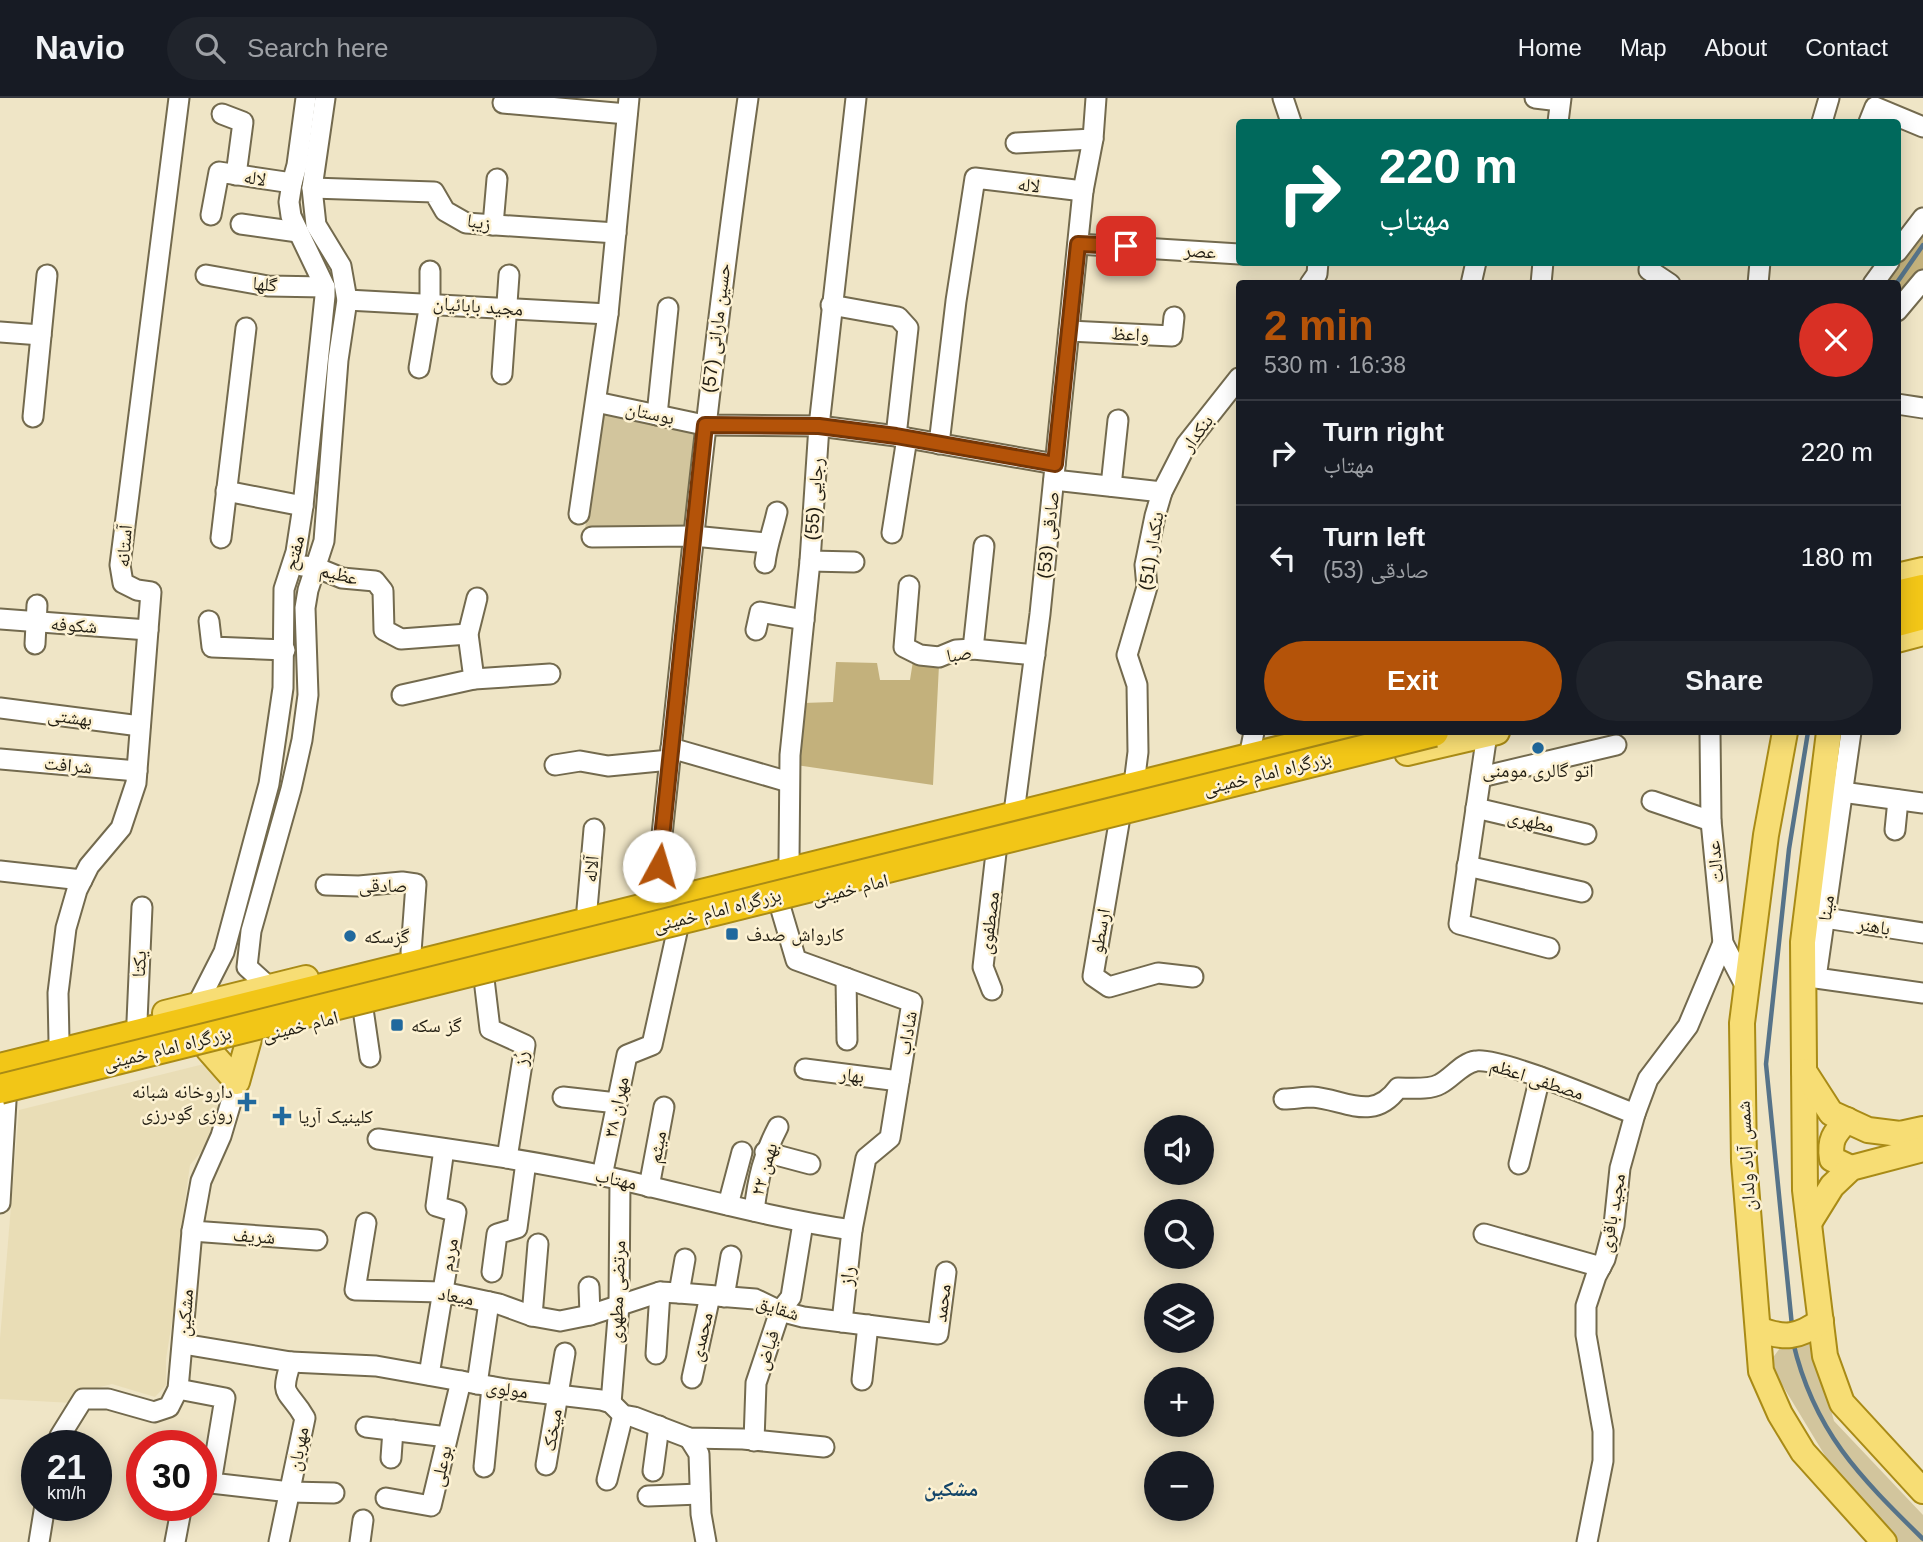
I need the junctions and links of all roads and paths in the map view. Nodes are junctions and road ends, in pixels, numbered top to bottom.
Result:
1 (179, 98) edge
2 (306, 98) edge
3 (325, 98) edge
4 (748, 98) edge
5 (856, 98) edge
6 (1096, 98) edge
7 (1283, 98) edge
8 (1535, 98) edge
9 (1829, 98) edge
10 (1561, 100) edge
11 (503, 103) dead end
12 (628, 106) edge
13 (222, 114) dead end
14 (1290, 119) edge
15 (1558, 119) edge
16 (1823, 119) edge
17 (1870, 119) edge
18 (1923, 127) edge
19 (1093, 139) junction
20 (1016, 143) dead end
21 (236, 175) junction
22 (497, 179) dead end
23 (292, 183) junction
24 (312, 188) junction
25 (1083, 191) junction
26 (211, 215) dead end
27 (1923, 218) edge
28 (241, 225) dead end
29 (493, 225) junction
30 (298, 232) junction
31 (616, 233) junction
32 (1078, 244) junction
33 (1901, 247) edge
34 (1236, 254) edge
35 (1650, 266) edge
36 (430, 271) dead end
37 (47, 275) dead end
38 (206, 275) dead end
39 (509, 275) dead end
40 (1664, 280) edge
41 (1923, 280) edge
42 (325, 287) junction
43 (347, 300) junction
44 (430, 303) junction
45 (831, 305) junction
46 (1901, 306) edge
47 (668, 308) dead end
48 (505, 309) junction
49 (608, 314) junction
50 (1174, 317) dead end
51 (246, 328) dead end
52 (1069, 331) junction
53 (0, 332) edge
54 (41, 335) junction
55 (419, 368) dead end
56 (502, 374) dead end
57 (1236, 382) edge
58 (596, 402) junction
59 (1901, 405) edge
60 (1923, 408) edge
61 (657, 415) junction
62 (33, 417) dead end
63 (1118, 420) dead end
64 (705, 425) junction
65 (819, 426) junction
66 (902, 437) junction
67 (939, 444) junction
68 (1054, 472) junction
69 (1111, 486) junction
70 (226, 491) junction
71 (1162, 492) junction
72 (303, 506) junction
73 (777, 513) dead end
74 (579, 514) dead end
75 (892, 533) dead end
76 (693, 536) junction
77 (592, 537) dead end
78 (222, 538) dead end
79 (767, 542) junction
80 (984, 546) dead end
81 (810, 561) junction
82 (854, 562) dead end
83 (765, 563) dead end
84 (292, 565) junction
85 (315, 568) junction
86 (1923, 570) edge
87 (1901, 575) edge
88 (909, 586) dead end
89 (1923, 589) edge
90 (1901, 595) edge
91 (477, 598) dead end
92 (36, 613) junction
93 (1923, 615) edge
94 (0, 619) edge
95 (804, 620) junction
96 (209, 621) dead end
97 (1901, 621) edge
98 (148, 630) junction
99 (756, 630) dead end
100 (468, 634) junction
101 (1923, 634) edge
102 (1901, 638) edge
103 (35, 644) dead end
104 (973, 649) junction
105 (285, 650) junction
106 (1035, 655) junction
107 (550, 674) dead end
108 (474, 679) junction
109 (402, 695) dead end
110 (0, 708) edge
111 (140, 726) junction
112 (1287, 735) edge
113 (1342, 735) edge
114 (1422, 735) edge
115 (1473, 735) edge
116 (1491, 735) edge
117 (1710, 735) edge
118 (1784, 735) edge
119 (1834, 735) edge
120 (1834, 735) edge
121 (1253, 739) edge
122 (1380, 745) edge
123 (1616, 745) dead end
124 (670, 754) junction
125 (0, 759) edge
126 (555, 765) dead end
127 (136, 771) junction
128 (1135, 776) junction
129 (1481, 776) junction
130 (789, 782) junction
131 (1842, 792) junction
132 (1898, 800) junction
133 (1652, 801) dead end
134 (1923, 803) edge
135 (1015, 805) junction
136 (1476, 808) junction
137 (1711, 821) junction
138 (1119, 823) junction
139 (594, 829) dead end
140 (1895, 830) dead end
141 (1586, 834) dead end
142 (996, 853) junction
143 (789, 860) junction
144 (1467, 866) junction
145 (0, 871) edge
146 (82, 880) junction
147 (326, 885) dead end
148 (656, 892) junction
149 (1581, 892) dead end
150 (780, 906) junction
151 (142, 907) dead end
152 (587, 909) junction
153 (1825, 918) junction
154 (677, 932) junction
155 (1923, 933) edge
156 (1723, 943) junction
157 (1549, 948) dead end
158 (411, 952) junction
159 (218, 965) junction
160 (247, 967) junction
161 (1193, 977) dead end
162 (846, 978) junction
163 (484, 979) junction
164 (269, 987) junction
165 (1745, 987) junction
166 (992, 990) dead end
167 (1923, 993) edge
168 (197, 1004) junction
169 (363, 1009) junction
170 (137, 1021) junction
171 (249, 1039) junction
172 (847, 1040) dead end
173 (59, 1041) junction
174 (208, 1049) junction
175 (0, 1056) edge
176 (370, 1057) dead end
177 (0, 1068) edge
178 (805, 1069) dead end
179 (1804, 1071) junction
180 (1540, 1077) junction
181 (237, 1082) junction
182 (899, 1082) junction
183 (2, 1097) edge
184 (563, 1097) dead end
185 (1284, 1099) dead end
186 (617, 1104) junction
187 (664, 1107) dead end
188 (1635, 1114) junction
189 (1847, 1120) junction
190 (778, 1127) dead end
191 (1923, 1129) edge
192 (377, 1139) dead end
193 (444, 1149) junction
194 (1923, 1149) edge
195 (742, 1152) dead end
196 (765, 1152) junction
197 (507, 1158) junction
198 (526, 1162) junction
199 (810, 1164) dead end
200 (1519, 1164) dead end
201 (1851, 1168) junction
202 (611, 1178) junction
203 (649, 1187) junction
204 (0, 1203) edge
205 (728, 1205) junction
206 (754, 1211) junction
207 (366, 1223) dead end
208 (803, 1223) junction
209 (1809, 1223) junction
210 (852, 1230) junction
211 (192, 1231) junction
212 (1484, 1234) dead end
213 (317, 1240) dead end
214 (538, 1244) dead end
215 (731, 1256) dead end
216 (685, 1259) dead end
217 (1601, 1267) junction
218 (492, 1272) dead end
219 (946, 1272) dead end
220 (589, 1287) dead end
221 (443, 1292) junction
222 (670, 1292) junction
223 (717, 1296) junction
224 (489, 1302) junction
225 (619, 1305) junction
226 (780, 1311) junction
227 (590, 1315) junction
228 (532, 1316) junction
229 (1821, 1321) junction
230 (842, 1322) junction
231 (868, 1325) junction
232 (1758, 1329) junction
233 (938, 1334) joint
234 (183, 1344) junction
235 (565, 1353) dead end
236 (656, 1354) dead end
237 (291, 1362) junction
238 (429, 1376) junction
239 (692, 1378) dead end
240 (862, 1380) dead end
241 (477, 1384) junction
242 (178, 1389) junction
243 (558, 1395) junction
244 (617, 1409) junction
245 (659, 1426) junction
246 (366, 1427) dead end
247 (64, 1430) edge
248 (393, 1430) junction
249 (447, 1437) junction
250 (689, 1437) junction
251 (754, 1441) junction
252 (824, 1447) dead end
253 (391, 1458) dead end
254 (546, 1465) dead end
255 (484, 1467) dead end
256 (653, 1471) dead end
257 (607, 1480) dead end
258 (1923, 1491) edge
259 (290, 1492) junction
260 (334, 1493) dead end
261 (700, 1494) junction
262 (648, 1496) dead end
263 (386, 1499) dead end
264 (363, 1520) dead end
265 (42, 1521) edge
266 (179, 1521) edge
267 (39, 1542) edge
268 (175, 1542) edge
269 (279, 1542) edge
270 (360, 1542) edge
271 (706, 1542) edge
272 (1587, 1542) edge
273 (1884, 1542) edge

1 - 98 street, آستانه
2 - 23 street
3 - 24 street, مفتح
4 - 64 street, حسین مارانی (57)
5 - 45 street, رجایی (55)
6 - 19 street, صادقی (53)
7 - 14 street
8 - 10 street
9 - 16 street
10 - 15 street
11 - 12 street
12 - 31 street
13 - 21 street
17 - 18 street
19 - 20 street
19 - 25 street, صادقی (53)
21 - 23 street, لاله
21 - 26 street, لاله
22 - 29 street
23 - 30 street
24 - 29 street, زیبا
24 - 43 street, مفتح
25 - 32 street, صادقی (53)
25 - 67 street, لاله
27 - 33 street
28 - 30 street
29 - 31 street, زیبا
30 - 42 street
31 - 49 street
32 - 34 street, عصر
32 - 52 street, صادقی (53)
35 - 40 street
36 - 44 street
37 - 54 street
38 - 42 street, گلها
39 - 48 street
41 - 46 street
42 - 72 street, مفتح
43 - 44 street, مجید بابائیان
43 - 85 street, مفتح
44 - 48 street, مجید بابائیان
44 - 55 street
45 - 65 street, رجایی (55)
45 - 66 street
47 - 61 street
48 - 49 street, مجید بابائیان
48 - 56 street
49 - 58 street
50 - 52 street, واعظ
51 - 70 street
52 - 68 street, صادقی (53)
53 - 54 street
54 - 62 street
57 - 71 street, بنکدار
58 - 61 street, بوستان
58 - 74 street
59 - 60 street
61 - 64 street, بوستان
63 - 69 street
64 - 65 street
64 - 76 street, حسین مارانی (57)
65 - 66 street
65 - 81 street, رجایی (55)
66 - 67 street
66 - 75 street
67 - 68 street
68 - 69 street
68 - 106 street, صادقی (53)
69 - 71 street
70 - 72 street
70 - 78 street
71 - 128 street, بنکدار (51)
72 - 84 street, مفتح
73 - 79 street
76 - 77 street
76 - 79 street
76 - 124 street, حسین مارانی (57)
79 - 83 street
80 - 104 street
81 - 82 street
81 - 95 street, رجایی (55)
84 - 85 street, عظیم
84 - 105 street, مفتح
85 - 100 street, عظیم
85 - 160 street, مفتح
86 - 87 main road
88 - 104 street, صبا
89 - 90 highway
91 - 100 street
92 - 94 street, شکوفه
92 - 98 street, شکوفه
92 - 103 street
93 - 97 highway
95 - 99 street
95 - 130 street, رجایی (55)
96 - 105 street
98 - 111 street, آستانه
100 - 108 street
101 - 102 main road
104 - 106 street, صبا
105 - 159 street, مفتح
106 - 135 street, صادقی (53)
107 - 108 street
108 - 109 street
110 - 111 street, بهشتی
111 - 127 street, آستانه
112 - 121 main road
113 - 177 highway, بزرگراه امام خمینی
114 - 122 highway, بزرگراه امام خمینی, bridge
115 - 122 main road, امام خمینی
116 - 129 street
117 - 137 street, عدالت
118 - 165 main road, شمس آباد ولدان
119 - 131 street, مینا
120 - 179 main road
121 - 128 main road
122 - 138 main road, امام خمینی
122 - 183 highway, بزرگراه امام خمینی, bridge
123 - 129 street
124 - 126 street
124 - 130 street
124 - 148 street, حسین مارانی (57)
125 - 127 street, شرافت
127 - 146 street, آستانه
128 - 135 main road
129 - 136 street
130 - 143 street, رجایی (55)
131 - 132 street
131 - 153 street, مینا
132 - 134 street
132 - 140 street
133 - 137 street
135 - 143 main road
136 - 141 street, مطهری
136 - 144 street
137 - 156 street, عدالت
138 - 142 main road, امام خمینی
138 - 161 street, ارسطو
139 - 152 street, آلاله
142 - 150 main road, امام خمینی
142 - 166 street, مصطفوی
143 - 148 main road
144 - 149 street
144 - 157 street
145 - 146 street
146 - 173 street, آستانه
147 - 158 street, صادقی
148 - 152 main road
150 - 154 main road, امام خمینی
150 - 162 street, شاداب
151 - 170 street, یکتا
152 - 158 main road
153 - 155 street, باهنر
153 - 167 street, مینا
154 - 163 main road, امام خمینی
154 - 186 street, مهران ۳۸
156 - 165 street, عدالت
156 - 188 street, مجید باقری
158 - 164 main road
159 - 160 street
159 - 168 street, مفتح
160 - 164 street
162 - 172 street
162 - 182 street, شاداب
163 - 169 main road, امام خمینی
163 - 197 street, رُز
164 - 168 main road
165 - 232 main road, شمس آباد ولدان
168 - 170 main road
169 - 171 main road, امام خمینی
169 - 176 street
170 - 173 main road
171 - 174 main road, امام خمینی
171 - 181 main road
173 - 175 main road
174 - 181 main road
174 - 183 main road, امام خمینی
178 - 182 street, بهار
179 - 189 main road
179 - 209 main road
180 - 185 street, مصطفی اعظم
180 - 188 street, مصطفی اعظم
180 - 200 street
181 - 211 street, مشکین
182 - 210 street, شاداب
183 - 204 street
184 - 186 street
186 - 202 street, مهران ۳۸
187 - 203 street, میثم
188 - 217 street, مجید باقری
189 - 191 main road
189 - 201 main road
190 - 196 street, ۲۲ بهمن
192 - 193 street, مهتاب
193 - 197 street, مهتاب
193 - 221 street, مردم
194 - 201 main road
195 - 205 street
196 - 199 street
196 - 206 street, ۲۲ بهمن
197 - 198 street, مهتاب
198 - 202 street, مهتاب
198 - 218 street
201 - 209 main road
202 - 203 street, مهتاب
202 - 225 street, مرتضی مطهری
203 - 205 street, مهتاب
205 - 206 street, مهتاب
206 - 208 street, مهتاب
207 - 221 street, میعاد
208 - 210 street, مهتاب
208 - 226 street, فیاض
209 - 229 main road
210 - 230 street, راز
211 - 213 street, شریف
211 - 234 street, مشکین
212 - 217 street
214 - 228 street
215 - 223 street, محمدی
216 - 222 street
217 - 272 street, مجید باقری
219 - 233 street, محمد
220 - 227 street
221 - 224 street, میعاد
221 - 238 street, مردم
222 - 223 street, شقایق
222 - 225 street, شقایق
222 - 236 street
223 - 226 street, شقایق
223 - 239 street, محمدی
224 - 228 street, میعاد
224 - 241 street
225 - 227 street, میعاد
225 - 244 street, مرتضی مطهری
226 - 230 street, شقایق
226 - 251 street, فیاض
227 - 228 street, میعاد
229 - 232 main road
229 - 258 main road
230 - 231 street, شقایق
231 - 233 street, شقایق
231 - 240 street
232 - 273 main road, شمس آباد ولدان
234 - 237 street, مولوی
234 - 242 street, مشکین
235 - 243 street
237 - 238 street, مولوی
237 - 259 street, مهربان
238 - 241 street, مولوی
241 - 243 street, مولوی
241 - 249 street, بوعلی
241 - 255 street
242 - 247 street
242 - 259 street
243 - 244 street, مولوی
243 - 254 street, میخک
244 - 245 street, مولوی
244 - 257 street, مرتضی مطهری
245 - 250 street, مولوی
245 - 256 street
246 - 248 street
248 - 249 street
248 - 253 street
249 - 263 street, بوعلی
250 - 251 street, مولوی
250 - 261 street
251 - 252 street, مولوی
259 - 260 street
259 - 269 street, مهربان
261 - 262 street
261 - 271 street
264 - 270 street
265 - 267 street
266 - 268 street

